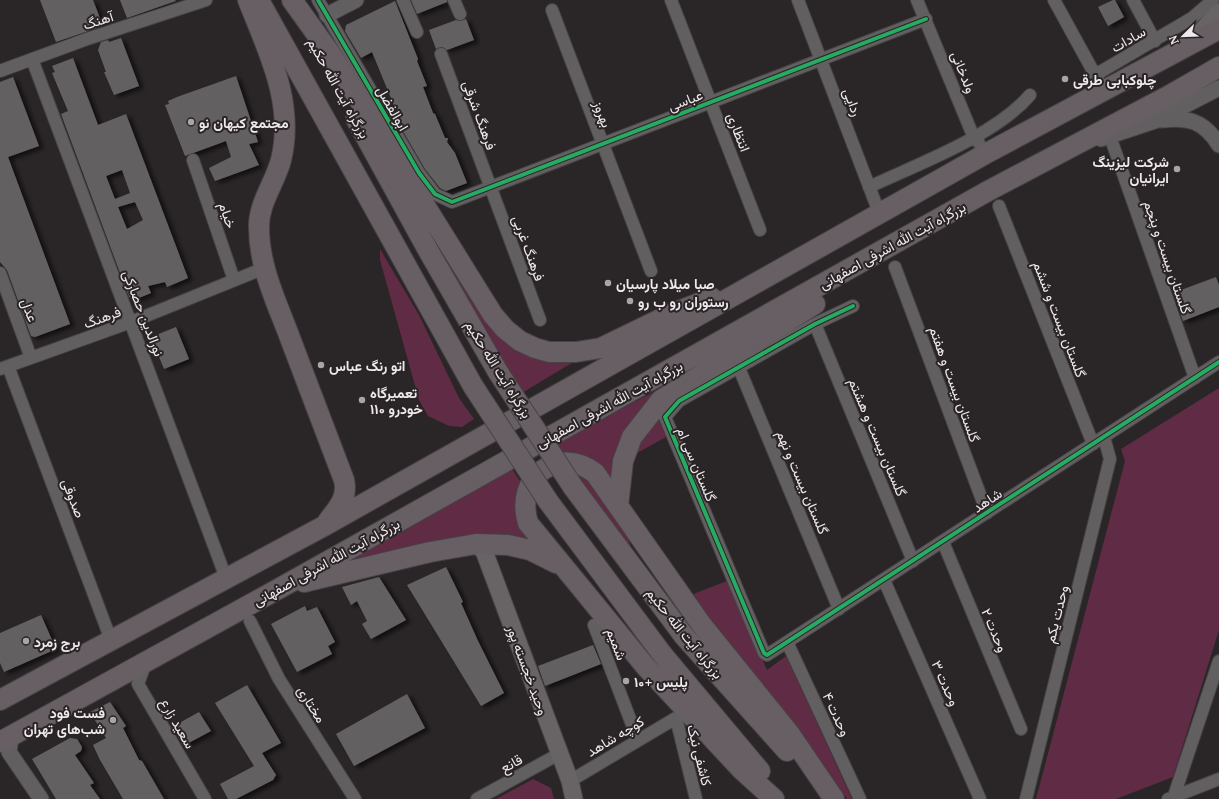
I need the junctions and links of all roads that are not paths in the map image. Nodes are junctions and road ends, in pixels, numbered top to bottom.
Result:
1 (206, 0) edge
2 (248, 0) edge
3 (259, 0) edge
4 (291, 0) edge
5 (318, 0) edge
6 (356, 0) edge
7 (403, 0) edge
8 (454, 0) edge
9 (672, 0) edge
10 (798, 0) edge
11 (917, 0) edge
12 (1054, 0) edge
13 (1133, 0) edge
14 (1213, 0) edge
15 (552, 10) dead end
16 (1219, 12) edge
17 (460, 14) dead end
18 (327, 15) junction
19 (926, 19) junction
20 (1219, 29) edge
21 (417, 32) dead end
22 (1155, 41) junction
23 (1188, 45) junction
24 (441, 54) dead end
25 (32, 59) junction
26 (821, 60) junction
27 (1219, 66) edge
28 (0, 71) edge
29 (1099, 83) junction
30 (1219, 88) edge
31 (1030, 95) dead end
32 (711, 102) junction
33 (1155, 121) junction
34 (974, 138) junction
35 (602, 144) junction
36 (1113, 145) dead end
37 (1219, 145) edge
38 (1063, 151) junction
39 (987, 153) junction
40 (193, 160) dead end
41 (490, 187) junction
42 (869, 187) junction
43 (452, 202) joint
44 (999, 206) dead end
45 (880, 215) junction
46 (760, 230) dead end
47 (894, 244) junction
48 (895, 266) dead end
49 (257, 271) dead end
50 (651, 271) dead end
51 (0, 273) edge
52 (234, 280) junction
53 (759, 282) junction
54 (854, 306) dead end
55 (540, 320) dead end
56 (131, 322) junction
57 (815, 324) junction
58 (31, 358) junction
59 (1219, 362) edge
60 (4, 368) edge
61 (738, 368) junction
62 (1195, 378) junction
63 (1104, 437) junction
64 (1093, 444) junction
65 (618, 506) junction
66 (987, 513) junction
67 (324, 526) junction
68 (943, 542) junction
69 (476, 544) junction
70 (913, 561) junction
71 (564, 566) junction
72 (226, 578) junction
73 (884, 580) junction
74 (280, 588) junction
75 (839, 609) junction
76 (250, 621) dead end
77 (594, 625) dead end
78 (111, 640) junction
79 (787, 642) junction
80 (768, 655) joint
81 (147, 660) junction
82 (1219, 661) edge
83 (0, 700) edge
84 (676, 718) joint
85 (1020, 729) dead end
86 (5, 740) edge
87 (638, 740) junction
88 (559, 754) junction
89 (1219, 779) edge
90 (570, 781) junction
91 (1171, 798) edge
92 (41, 799) edge
93 (205, 799) edge
94 (355, 799) edge
95 (477, 799) edge
96 (574, 799) edge
97 (696, 799) edge
98 (774, 799) edge
99 (783, 799) edge
100 (830, 799) edge
101 (834, 799) edge
102 (860, 799) edge
103 (980, 799) edge
104 (1026, 799) edge

1 - 25 street, آهنگ
2 - 67 highway
3 - 99 highway, بزرگراه آیت الله حکیم, bridge
4 - 53 highway
4 - 100 highway, بزرگراه آیت الله حکیم, bridge
5 - 18 street, ابوالفضل
6 - 18 street
7 - 21 street
8 - 17 street
9 - 32 street, انتظاری
10 - 26 street, ردایی
11 - 19 street, ولدخانی
12 - 29 street
13 - 22 street
14 - 22 street, سادات
15 - 35 street, بهروز
16 - 23 main road
18 - 43 street, ابوالفضل
19 - 26 street, عباسی
19 - 34 street, ولدخانی
20 - 23 highway
22 - 29 street, سادات
23 - 29 highway
24 - 41 street, فرهنگ شرقی
25 - 28 street, آهنگ
25 - 56 street, نورالدین حصارکی
26 - 32 street, عباسی
26 - 42 street, ردایی
27 - 38 highway, بزرگراه آیت الله اشرفی اصفهانی
29 - 39 highway
30 - 33 street
31 - 34 street
32 - 35 street, عباسی
32 - 46 street, انتظاری
33 - 37 street
33 - 38 street
34 - 39 street, ولدخانی
34 - 42 street
35 - 41 street, عباسی
35 - 50 street, بهروز
36 - 62 street, گلستان بیست و پنجم
38 - 47 highway, بزرگراه آیت الله اشرفی اصفهانی
39 - 45 highway
40 - 52 street, خیام
41 - 43 street, عباسی
41 - 55 street, فرهنگ غربی
42 - 45 street, ردایی
44 - 64 street, گلستان بیست و ششم
45 - 53 highway
47 - 65 highway
47 - 74 highway, بزرگراه آیت الله اشرفی اصفهانی
48 - 66 street, گلستان بیست و هفتم
49 - 52 street, فرهنگ
51 - 58 street, عدل
52 - 56 street, فرهنگ
53 - 67 highway
54 - 57 street, گلستان سی ام
56 - 58 street, فرهنگ
56 - 72 street, نورالدین حصارکی
57 - 61 street, گلستان سی ام
57 - 70 street, گلستان بیست و هشتم
58 - 60 street, فرهنگ
59 - 62 street, شاهد
60 - 78 street, صدوقی
61 - 75 street, گلستان بیست و نهم
61 - 80 street, گلستان سی ام
62 - 63 street, شاهد
63 - 64 street, شاهد
63 - 104 street, وحدت یکم
64 - 66 street, شاهد
65 - 71 highway
65 - 101 highway
66 - 68 street, شاهد
67 - 72 highway
68 - 70 street, شاهد
68 - 85 street, وحدت ۲
69 - 71 highway
69 - 74 highway
69 - 88 main road, وحید خجسته پور
70 - 73 street, شاهد
71 - 98 highway
72 - 78 highway
73 - 75 street, شاهد
73 - 103 street, وحدت ۳
74 - 81 highway, بزرگراه آیت الله اشرفی اصفهانی
75 - 79 street, شاهد
76 - 94 street, مختاری
77 - 87 street, شمیم
78 - 83 highway
79 - 80 street, شاهد
79 - 102 street, وحدت ۴
81 - 86 highway, بزرگراه آیت الله اشرفی اصفهانی
81 - 93 street, سعید زارع
82 - 91 street
84 - 87 street, کوچه شاهد
84 - 97 street, کاشفی نیک
86 - 92 street
87 - 90 street, کوچه شاهد
88 - 90 main road, وحید خجسته پور
88 - 95 street, قانع
89 - 91 street
90 - 96 main road, وحید خجسته پور

